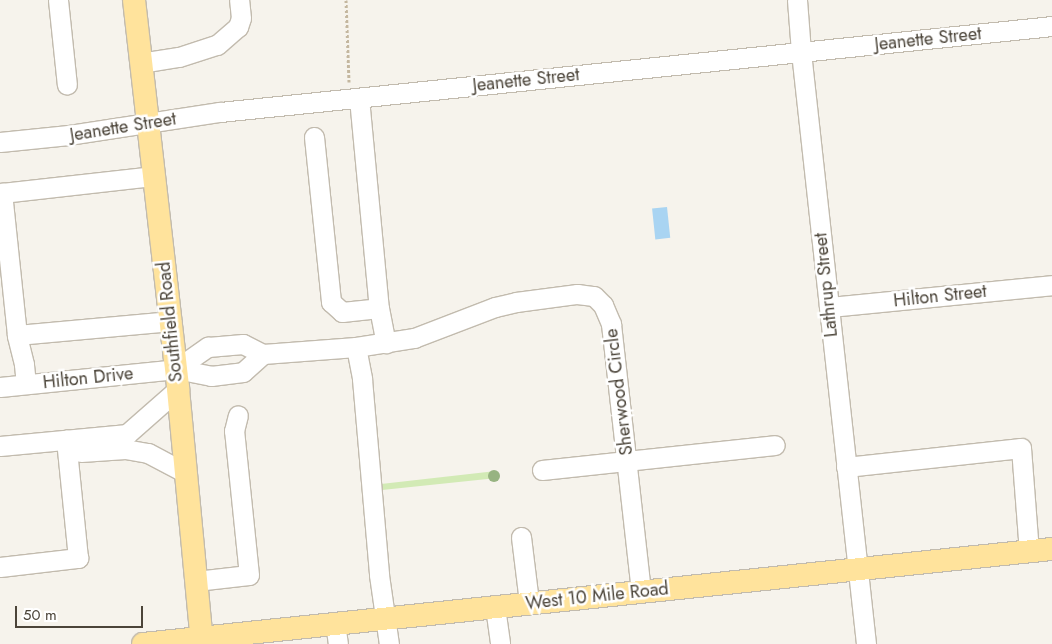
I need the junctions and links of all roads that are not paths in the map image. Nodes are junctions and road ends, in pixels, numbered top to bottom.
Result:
1 (58, 0) edge
2 (134, 0) edge
3 (239, 0) edge
4 (797, 0) edge
5 (1052, 26) edge
6 (800, 52) junction
7 (140, 63) junction
8 (67, 85) dead end
9 (354, 93) junction
10 (147, 122) junction
11 (314, 137) dead end
12 (0, 142) edge
13 (154, 176) junction
14 (1052, 285) edge
15 (829, 307) junction
16 (379, 308) junction
17 (170, 321) junction
18 (17, 335) junction
19 (386, 343) junction
20 (356, 347) junction
21 (263, 354) junction
22 (177, 379) junction
23 (26, 384) junction
24 (0, 387) edge
25 (238, 415) dead end
26 (775, 445) dead end
27 (0, 446) edge
28 (67, 446) junction
29 (627, 460) junction
30 (846, 466) junction
31 (542, 470) dead end
32 (186, 473) junction
33 (521, 537) dead end
34 (1052, 549) edge
35 (1029, 551) junction
36 (0, 567) edge
37 (857, 570) junction
38 (196, 580) junction
39 (641, 592) junction
40 (529, 602) junction
41 (495, 607) junction
42 (387, 618) junction
43 (337, 634) edge
44 (202, 641) edge
45 (499, 641) edge
46 (143, 644) edge
47 (389, 644) edge
48 (866, 644) edge

1 - 8 street
2 - 7 main road, Southfield Road
3 - 7 street
4 - 6 street, Lathrup Street
5 - 6 street, Jeanette Street
6 - 9 street, Jeanette Street
6 - 15 street, Lathrup Street
7 - 10 main road, Southfield Road
9 - 10 street, Jeanette Street
9 - 16 street
10 - 12 street, Jeanette Street
10 - 13 main road, Southfield Road
11 - 16 street
13 - 17 main road, Southfield Road
13 - 18 street
14 - 15 street, Hilton Street
15 - 30 street, Lathrup Street
16 - 19 street
17 - 18 street
17 - 22 main road, Southfield Road
18 - 23 street
19 - 20 street, Sherwood Circle
19 - 29 street, Sherwood Circle
20 - 21 street, Sherwood Circle
20 - 42 street
21 - 22 street
21 - 22 street, Sherwood Circle
22 - 23 street, Hilton Drive
22 - 28 street, Sherwood Circle
22 - 32 main road, Southfield Road
23 - 24 street, Hilton Drive
25 - 38 street
26 - 29 street
27 - 28 street
28 - 32 street
28 - 36 street
29 - 31 street
29 - 39 street, Sherwood Circle
30 - 35 street
30 - 37 street, Lathrup Street
32 - 38 main road, Southfield Road
33 - 40 street
34 - 35 main road, West 10 Mile Road
35 - 37 main road, West 10 Mile Road
37 - 39 main road, West 10 Mile Road
37 - 48 street, Lathrup Street
38 - 44 main road, Southfield Road
39 - 40 main road, West 10 Mile Road
40 - 41 main road, West 10 Mile Road
41 - 42 main road, West 10 Mile Road
41 - 45 street
42 - 43 main road, West 10 Mile Road
42 - 47 street
43 - 44 main road, West 10 Mile Road
44 - 46 main road, West 10 Mile Road

